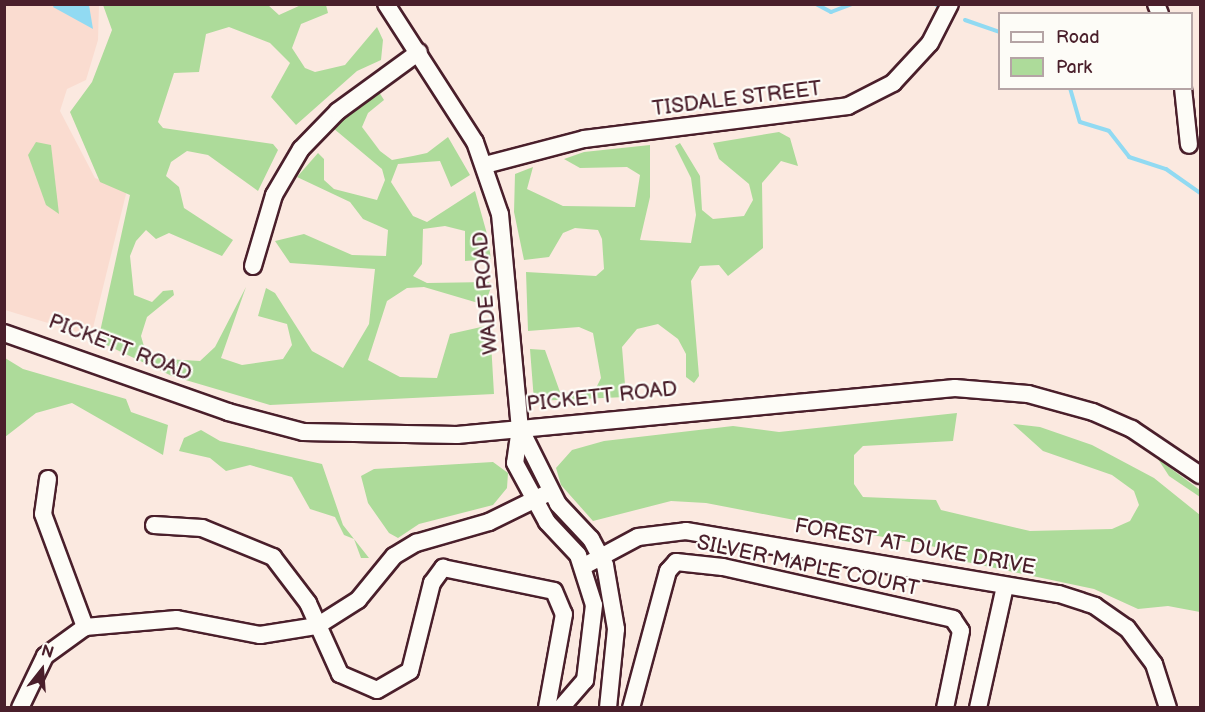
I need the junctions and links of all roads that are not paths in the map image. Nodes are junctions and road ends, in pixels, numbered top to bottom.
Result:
1 (386, 4) edge
2 (950, 4) edge
3 (419, 52) junction
4 (1183, 90) edge
5 (1189, 145) dead end
6 (485, 165) junction
7 (253, 266) dead end
8 (4, 333) edge
9 (520, 428) junction
10 (1200, 475) edge
11 (48, 479) dead end
12 (550, 492) junction
13 (533, 501) junction
14 (154, 525) dead end
15 (601, 553) junction
16 (584, 566) junction
17 (1005, 586) junction
18 (317, 626) junction
19 (85, 627) junction
20 (20, 708) edge
21 (547, 708) edge
22 (561, 708) edge
23 (608, 708) edge
24 (631, 708) edge
25 (945, 708) edge
26 (978, 708) edge
27 (1168, 708) edge

1 - 3 street, WADE ROAD
2 - 6 street, TISDALE STREET
3 - 6 street, WADE ROAD
3 - 7 street
4 - 5 street
6 - 9 street, WADE ROAD
8 - 9 street, PICKETT ROAD
9 - 10 street, PICKETT ROAD
9 - 12 street
9 - 13 street
11 - 19 street
12 - 13 street
12 - 15 street
13 - 16 street
13 - 18 street
14 - 18 street
15 - 16 street, FOREST AT DUKE DRIVE
15 - 17 street, FOREST AT DUKE DRIVE
15 - 23 street
16 - 22 street
17 - 26 street
17 - 27 street, FOREST AT DUKE DRIVE
18 - 19 street
18 - 21 street
19 - 20 street
24 - 25 street, SILVER MAPLE COURT

